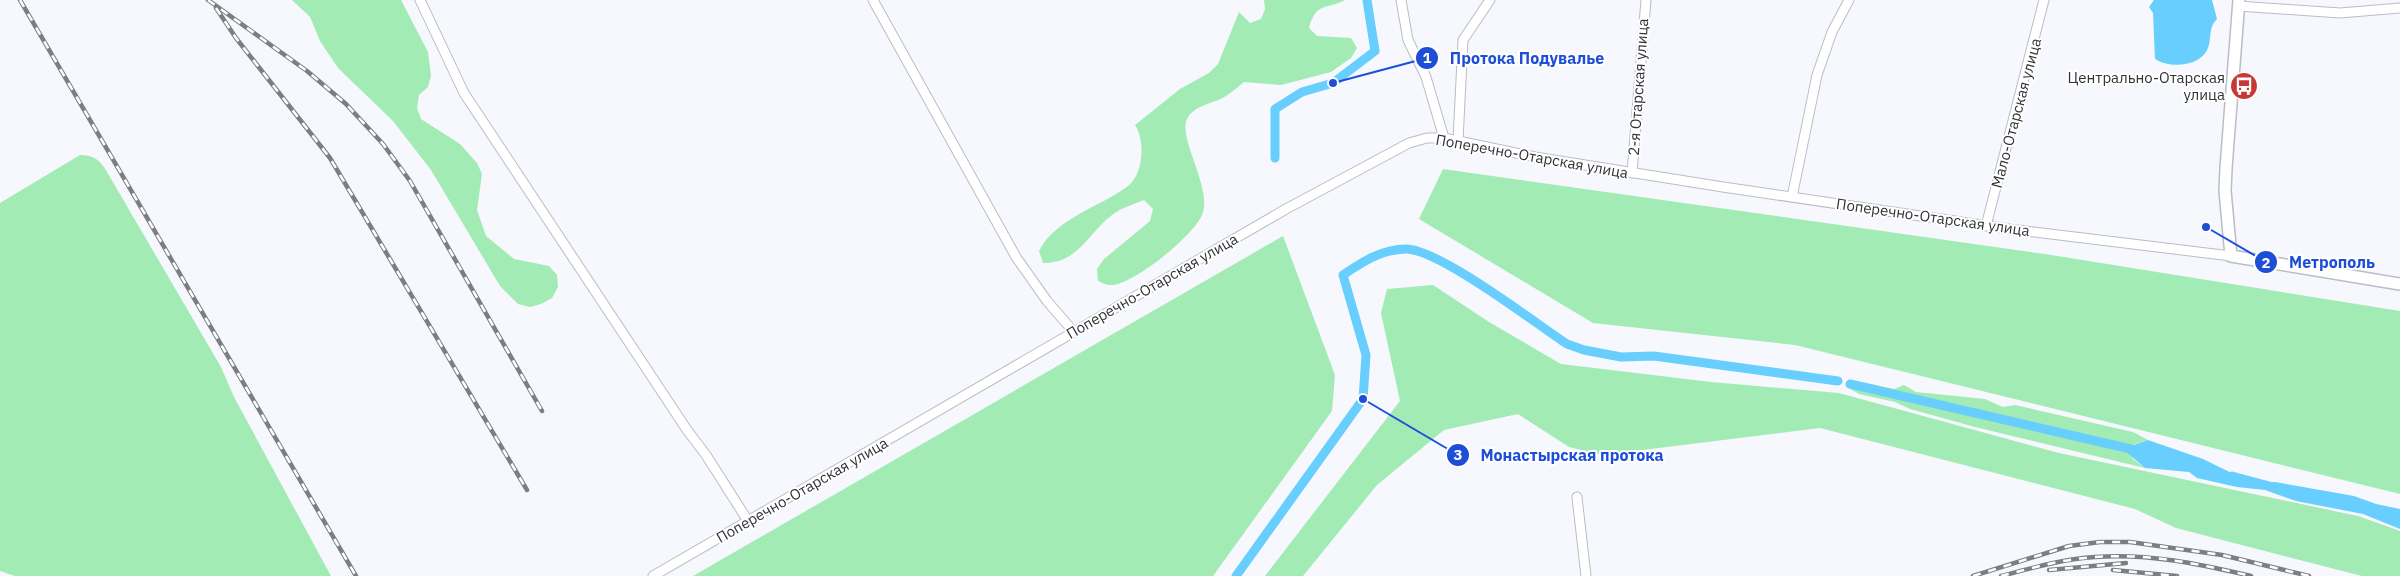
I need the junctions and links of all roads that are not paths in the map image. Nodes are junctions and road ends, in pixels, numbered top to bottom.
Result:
1 (420, 0) edge
2 (873, 0) edge
3 (1401, 0) edge
4 (1490, 0) edge
5 (1646, 0) edge
6 (1849, 0) edge
7 (2044, 0) edge
8 (2238, 3) edge
9 (2400, 8) edge
10 (1444, 138) junction
11 (1458, 141) junction
12 (1632, 174) junction
13 (1792, 197) junction
14 (1986, 226) junction
15 (2231, 256) junction
16 (2400, 284) edge
17 (1073, 331) junction
18 (1577, 497) dead end
19 (748, 522) junction
20 (653, 576) edge
21 (1586, 576) edge

1 - 19 street
2 - 17 street
3 - 10 street
4 - 11 street
5 - 12 street, 2-я Отарская улица
6 - 13 street
7 - 14 street, Мало-Отарская улица
8 - 9 street
8 - 15 street
10 - 11 street, Поперечно-Отарская улица
10 - 17 street, Поперечно-Отарская улица
11 - 12 street, Поперечно-Отарская улица
12 - 13 street, Поперечно-Отарская улица
13 - 14 street, Поперечно-Отарская улица
14 - 15 street, Поперечно-Отарская улица
15 - 16 street, Поперечно-Отарская улица
17 - 19 street, Поперечно-Отарская улица
18 - 21 street
19 - 20 street, Поперечно-Отарская улица

